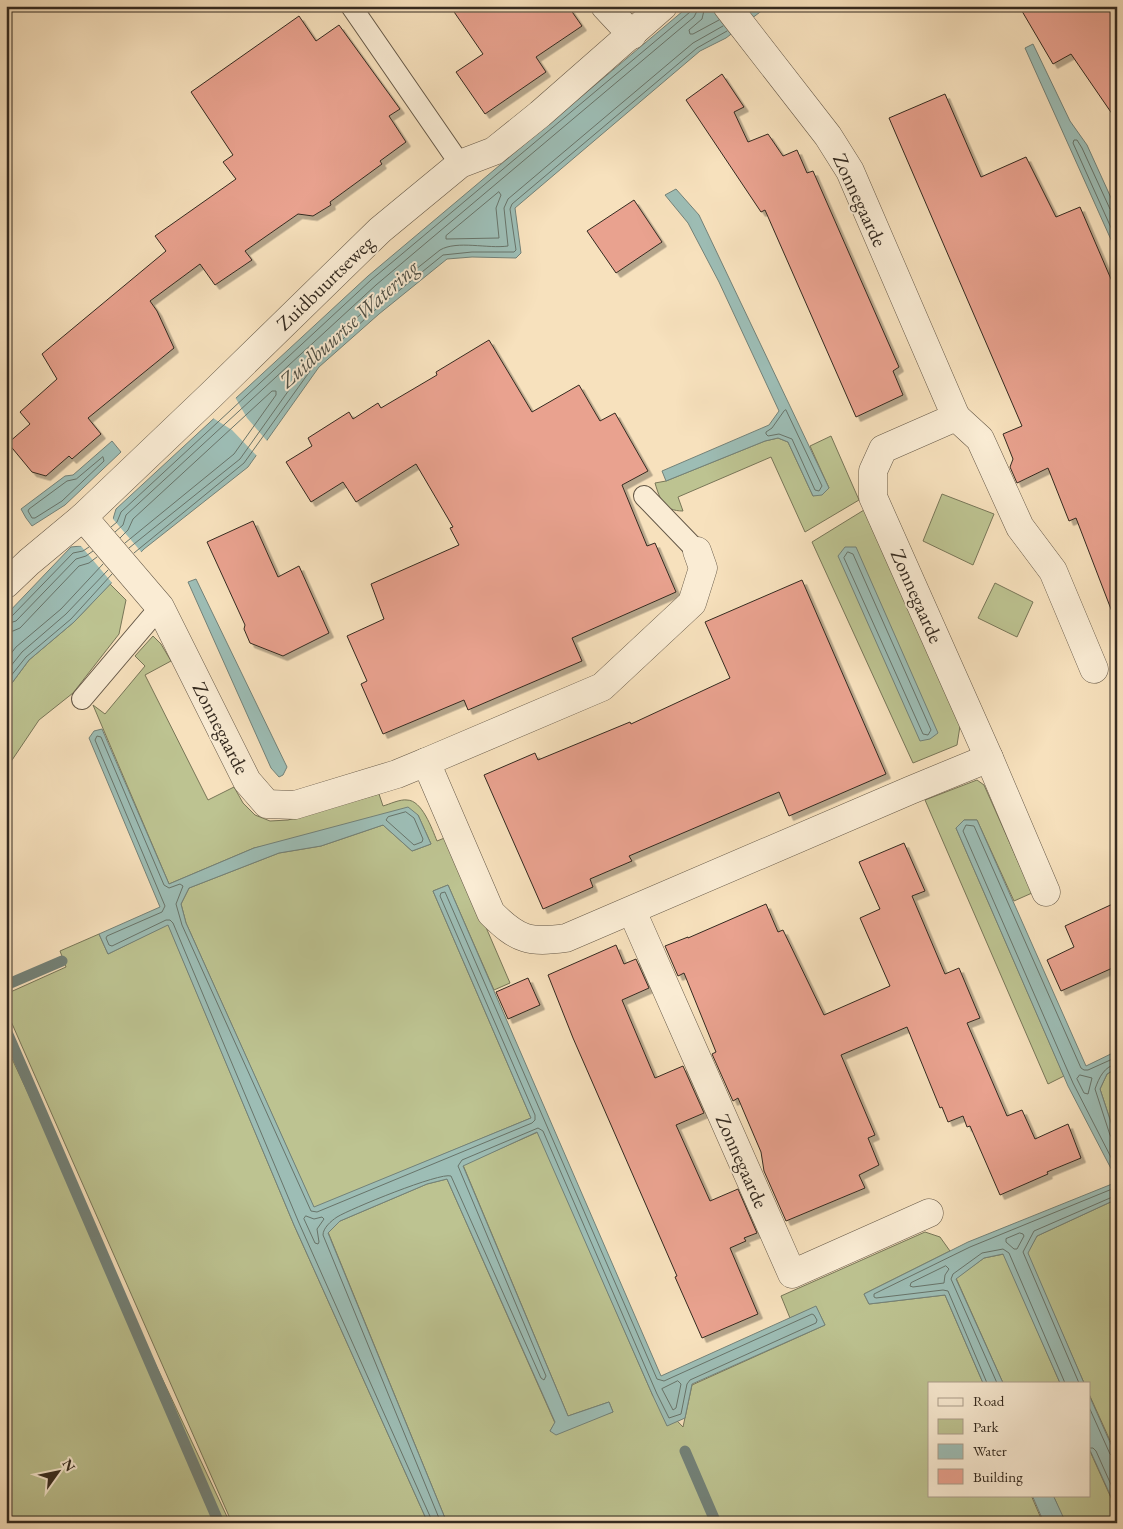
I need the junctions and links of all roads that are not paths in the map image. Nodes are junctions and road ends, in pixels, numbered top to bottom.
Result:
1 (351, 6) edge
2 (605, 6) edge
3 (663, 6) edge
4 (727, 6) edge
5 (632, 35) junction
6 (460, 164) junction
7 (956, 417) junction
8 (644, 496) dead end
9 (88, 523) junction
10 (696, 551) joint
11 (6, 584) edge
12 (160, 607) junction
13 (1094, 669) dead end
14 (82, 699) dead end
15 (989, 758) junction
16 (426, 762) junction
17 (1046, 892) dead end
18 (632, 911) junction
19 (929, 1213) dead end

1 - 6 lane
2 - 5 street
3 - 5 street, Zuidbuurtseweg
4 - 7 street, Zonnegaarde
5 - 6 street, Zuidbuurtseweg
6 - 9 street, Zuidbuurtseweg
7 - 13 street, Zonnegaarde
7 - 15 street, Zonnegaarde
8 - 10 lane
9 - 11 street, Zuidbuurtseweg
9 - 12 street, Zonnegaarde
10 - 16 street, Zonnegaarde
12 - 14 lane
12 - 16 street, Zonnegaarde
15 - 17 street, Zonnegaarde
15 - 18 street
16 - 18 street
18 - 19 street, Zonnegaarde

